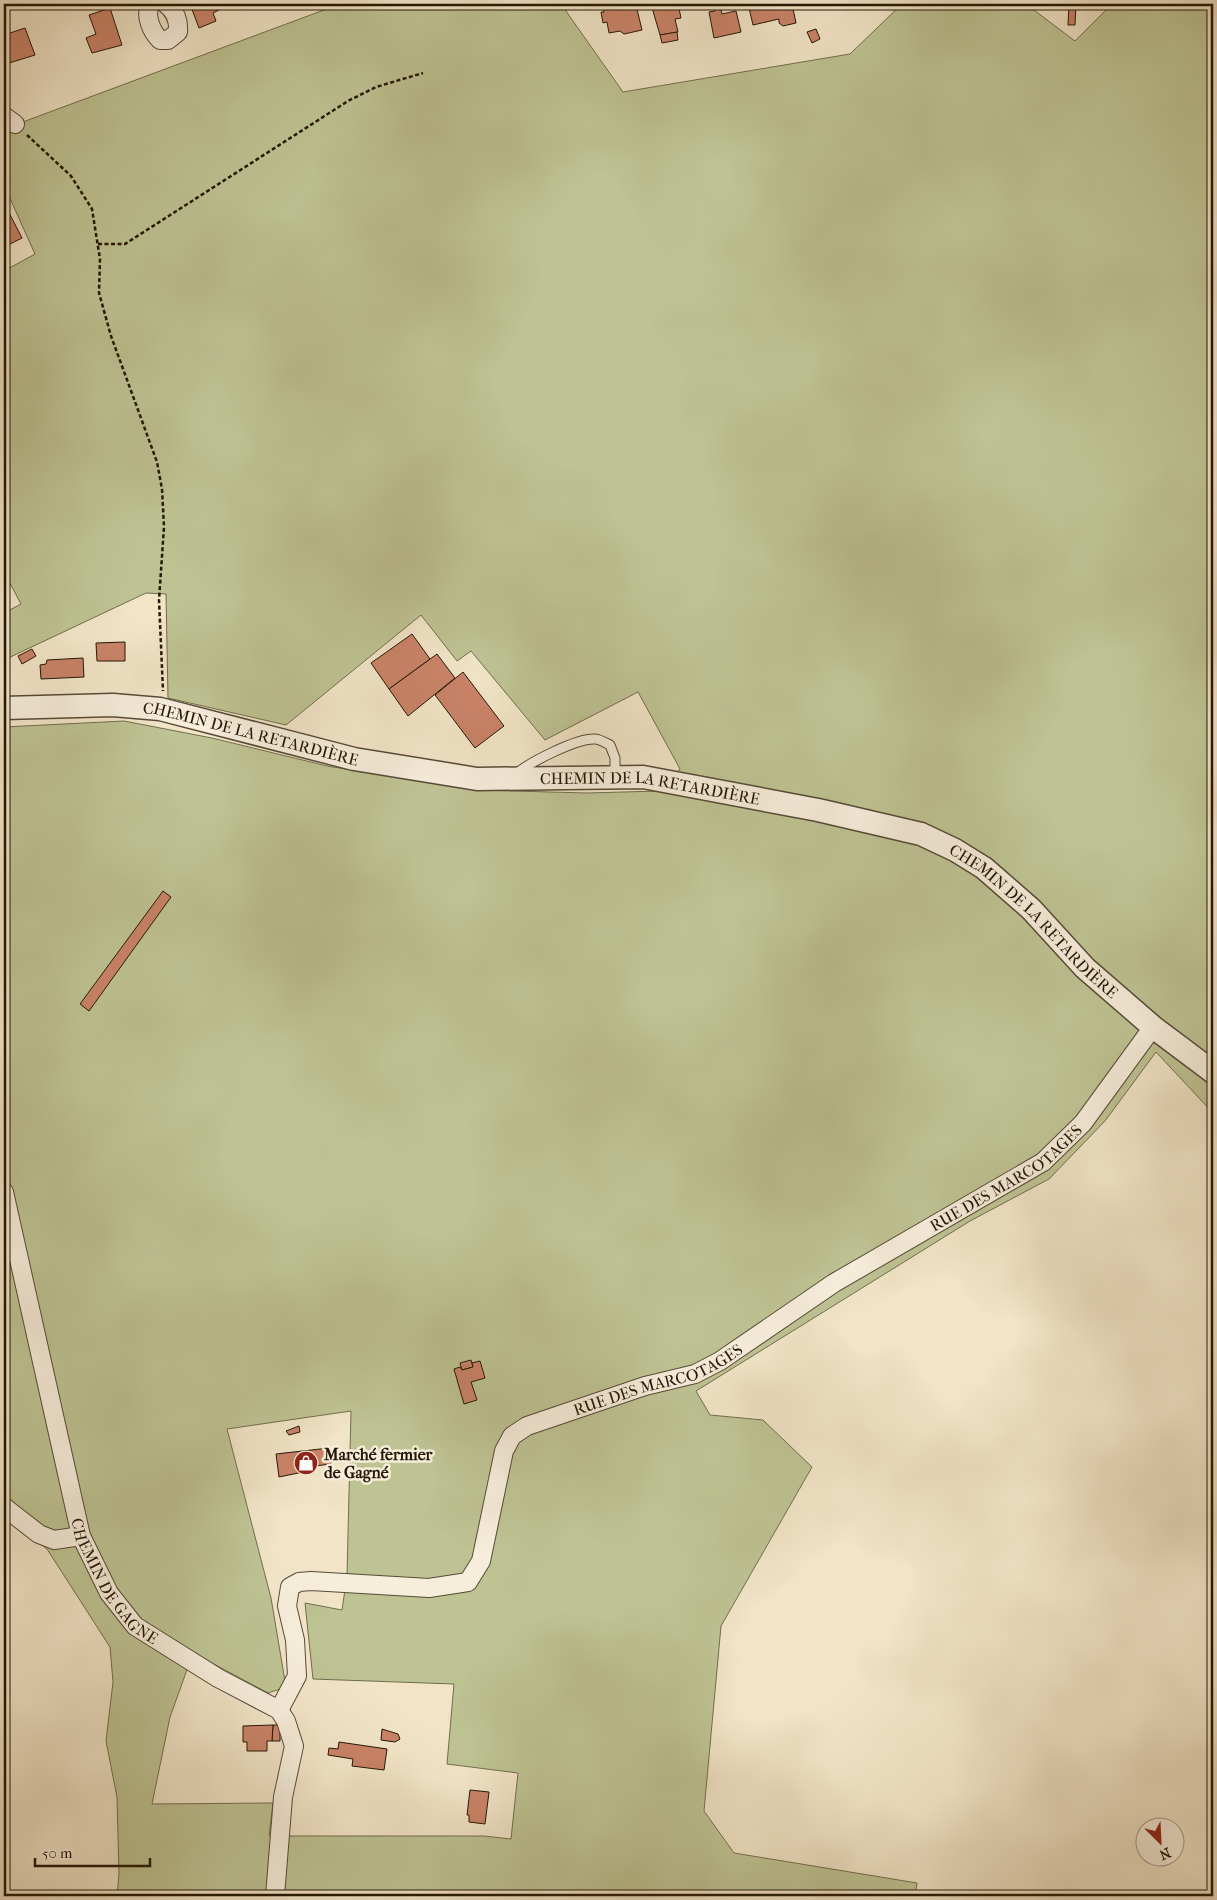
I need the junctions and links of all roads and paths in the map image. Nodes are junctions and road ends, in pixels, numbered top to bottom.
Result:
1 (150, 4) edge
2 (166, 4) edge
3 (423, 73) dead end
4 (9, 120) edge
5 (98, 244) junction
6 (4, 708) edge
7 (160, 709) junction
8 (615, 777) junction
9 (510, 778) junction
10 (1153, 1027) junction
11 (1213, 1072) edge
12 (4, 1192) edge
13 (4, 1507) edge
14 (81, 1536) junction
15 (279, 1710) junction
16 (275, 1896) edge

1 - 2 street
3 - 5 path
4 - 5 path
5 - 7 path
6 - 7 street, CHEMIN DE LA RETARDIÈRE
7 - 9 street, CHEMIN DE LA RETARDIÈRE
8 - 9 street, CHEMIN DE LA RETARDIÈRE
8 - 9 lane
8 - 10 street, CHEMIN DE LA RETARDIÈRE
10 - 11 street, CHEMIN DE LA RETARDIÈRE
10 - 15 street, RUE DES MARCOTAGES
12 - 14 street, CHEMIN DE GAGNE
13 - 14 street
14 - 15 street, CHEMIN DE GAGNE
15 - 16 street

